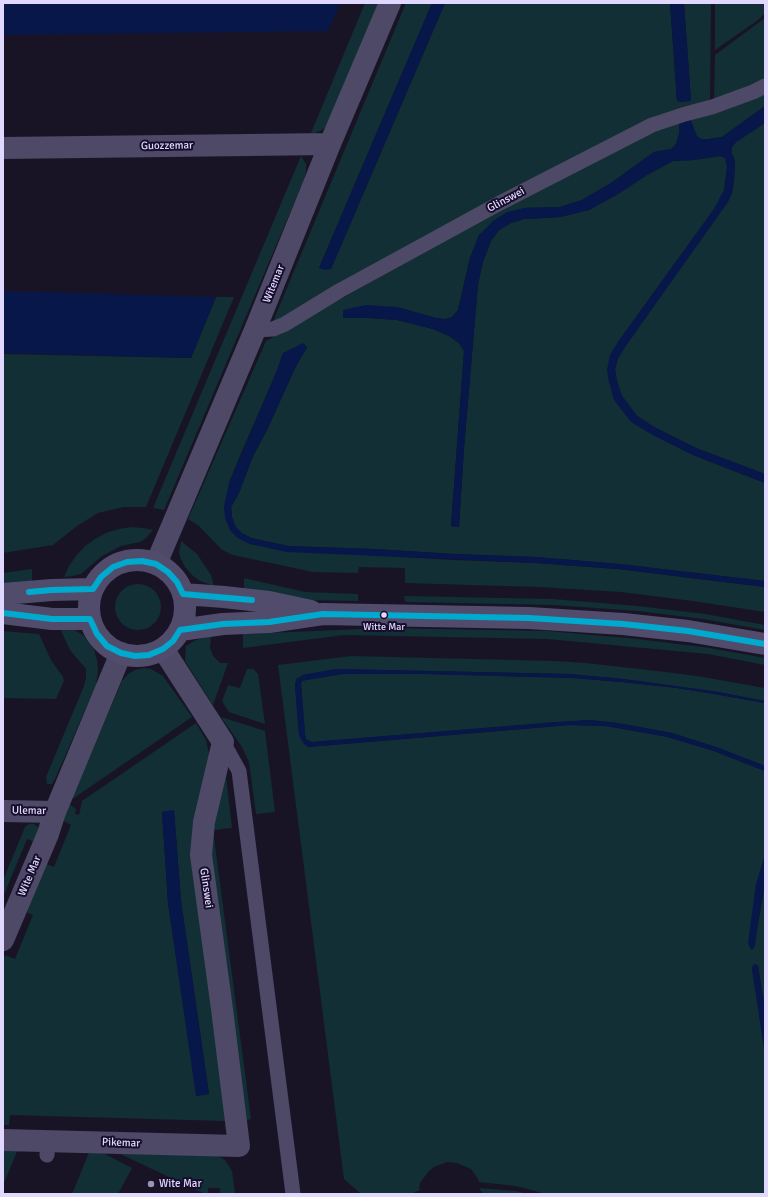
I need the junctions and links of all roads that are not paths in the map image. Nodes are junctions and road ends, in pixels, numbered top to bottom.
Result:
1 (390, 3) edge
2 (765, 86) edge
3 (330, 144) junction
4 (3, 148) edge
5 (255, 330) junction
6 (156, 564) junction
7 (93, 589) junction
8 (3, 594) edge
9 (183, 594) junction
10 (3, 613) edge
11 (323, 614) junction
12 (90, 619) junction
13 (180, 630) junction
14 (765, 644) edge
15 (163, 649) junction
16 (121, 653) junction
17 (222, 742) junction
18 (3, 811) edge
19 (55, 812) junction
20 (3, 940) edge
21 (11, 1140) edge
22 (239, 1146) joint
23 (293, 1194) edge

1 - 3 street, Witemar
2 - 5 lane, Glinswei
3 - 4 street, Guozzemar
3 - 5 street, Witemar
5 - 6 street, Witemar
6 - 7 street
6 - 9 street
7 - 8 street
7 - 12 street
9 - 11 street
9 - 13 street
10 - 12 street
11 - 13 street
11 - 14 street
12 - 16 street
13 - 15 street
15 - 16 street
15 - 17 street
16 - 19 street, Wite Mar
17 - 22 street, Glinswei
17 - 23 lane
18 - 19 street, Ulemar
19 - 20 street, Wite Mar
21 - 22 street, Pikemar

